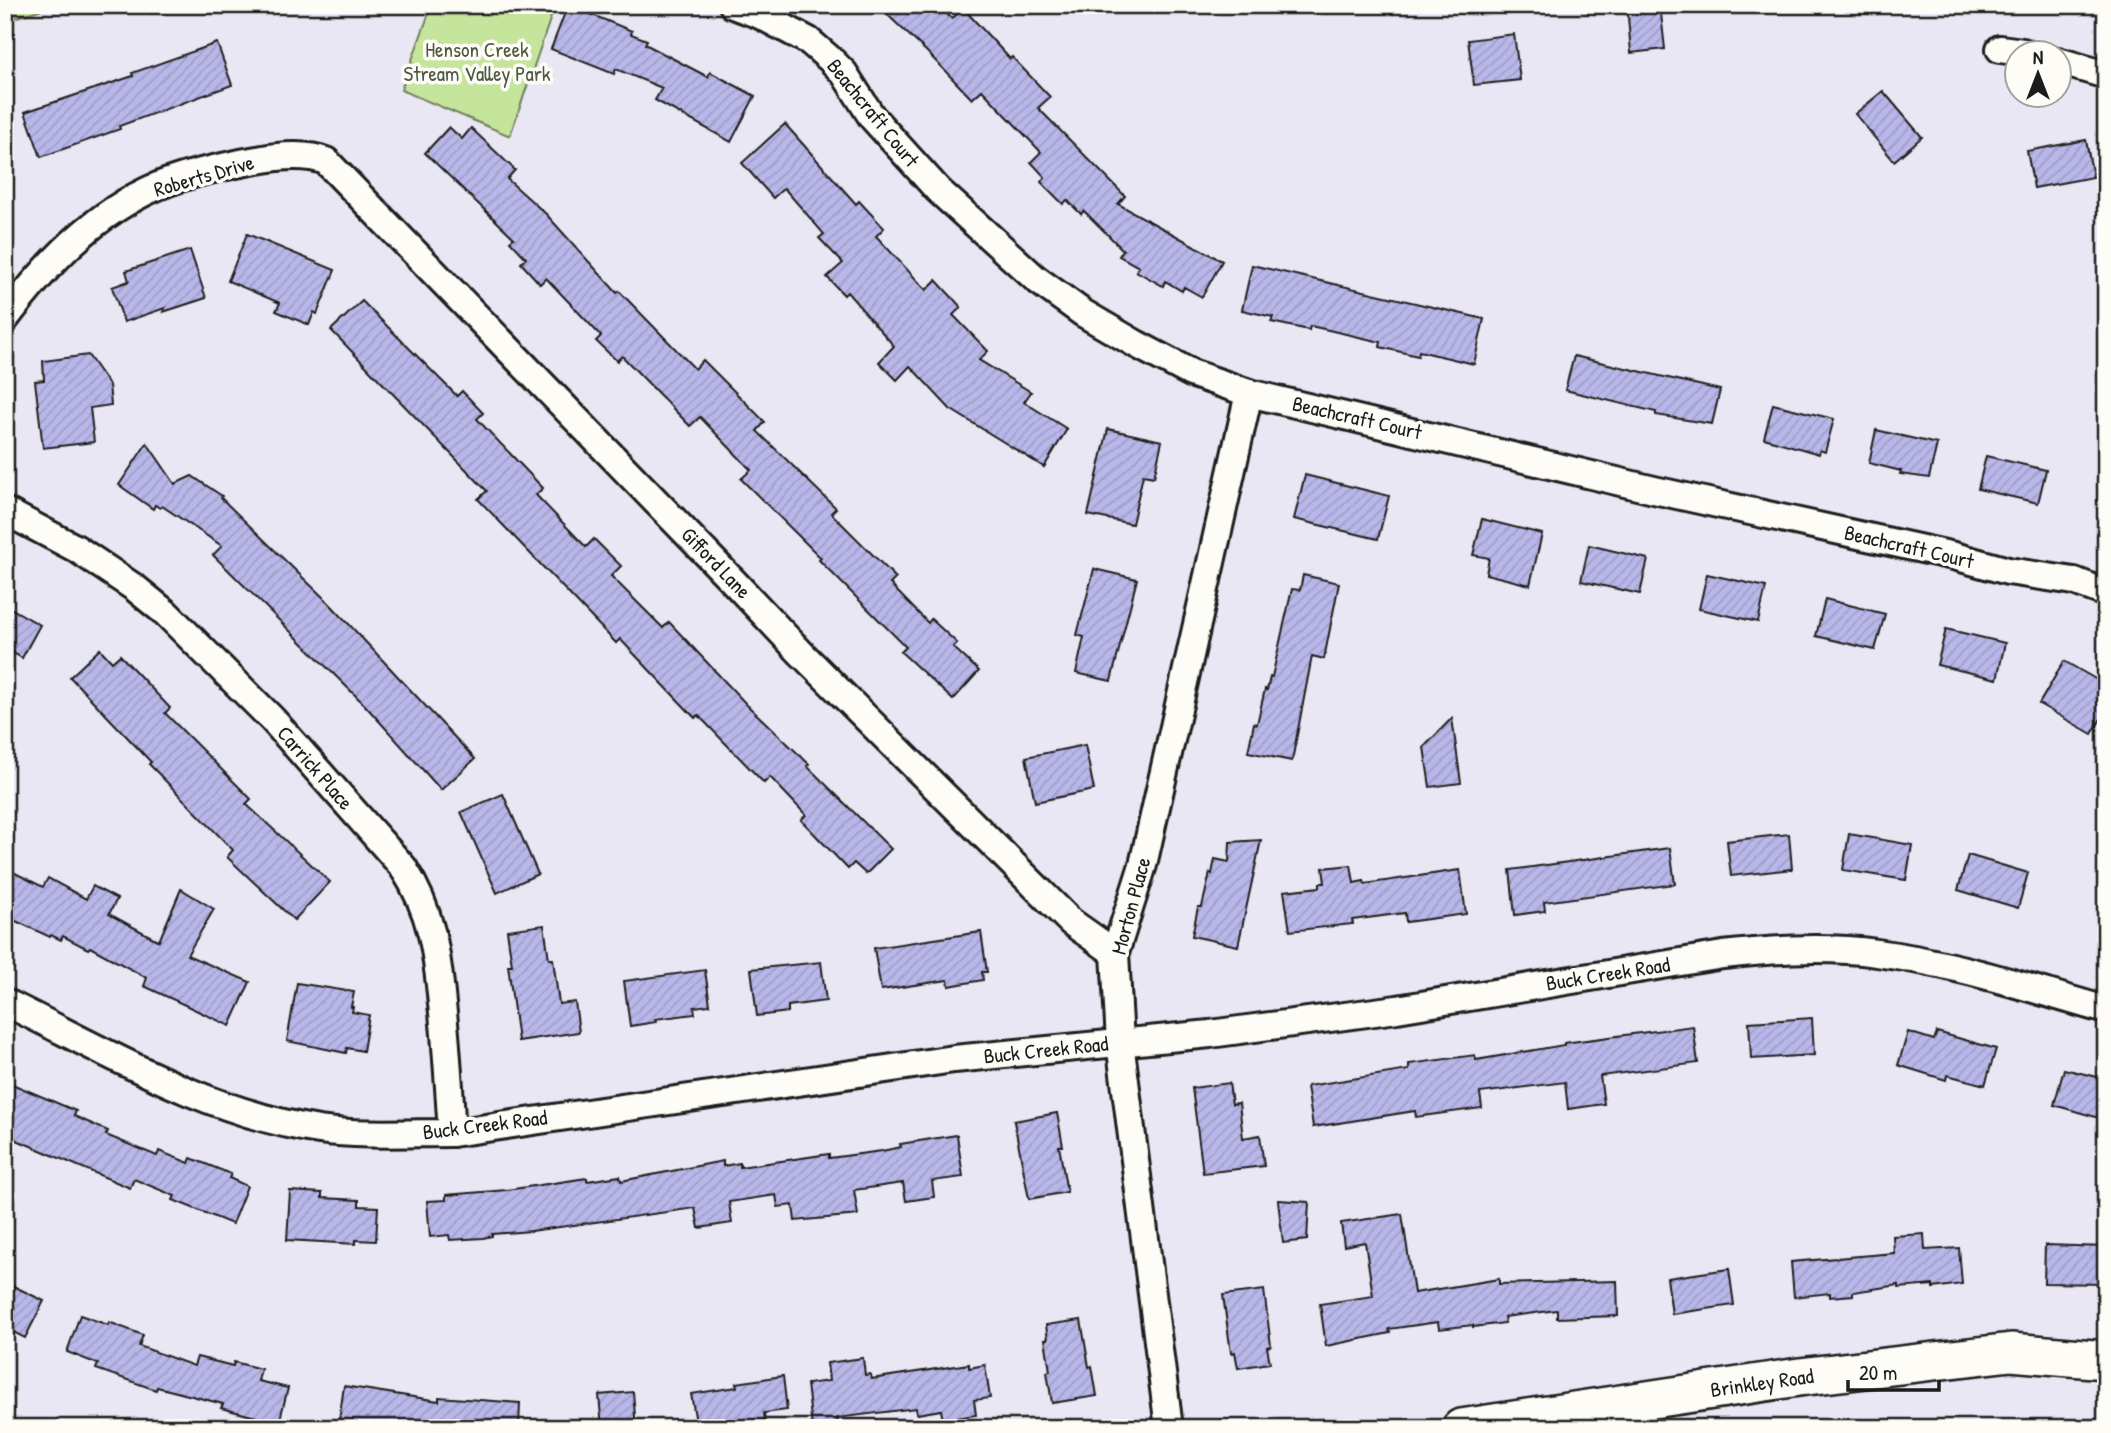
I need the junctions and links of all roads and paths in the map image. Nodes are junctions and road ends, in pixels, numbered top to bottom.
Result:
1 (733, 5) edge
2 (2072, 65) edge
3 (2106, 75) edge
4 (326, 162) joint
5 (5, 319) edge
6 (1249, 393) junction
7 (5, 511) edge
8 (2106, 593) edge
9 (1115, 953) junction
10 (5, 1002) edge
11 (2106, 1010) edge
12 (1120, 1042) junction
13 (452, 1133) junction
14 (2106, 1360) edge
15 (1169, 1428) edge
16 (1461, 1428) edge

1 - 6 street, Beachcraft Court
2 - 3 street
4 - 5 street, Roberts Drive
4 - 9 street, Gifford Lane
6 - 8 street, Beachcraft Court
6 - 9 street, Morton Place
7 - 13 street, Carrick Place
9 - 12 street, Morton Place
10 - 13 street, Buck Creek Road
11 - 12 street, Buck Creek Road
12 - 13 street, Buck Creek Road
12 - 15 street, Morton Place
14 - 16 main road, Brinkley Road

